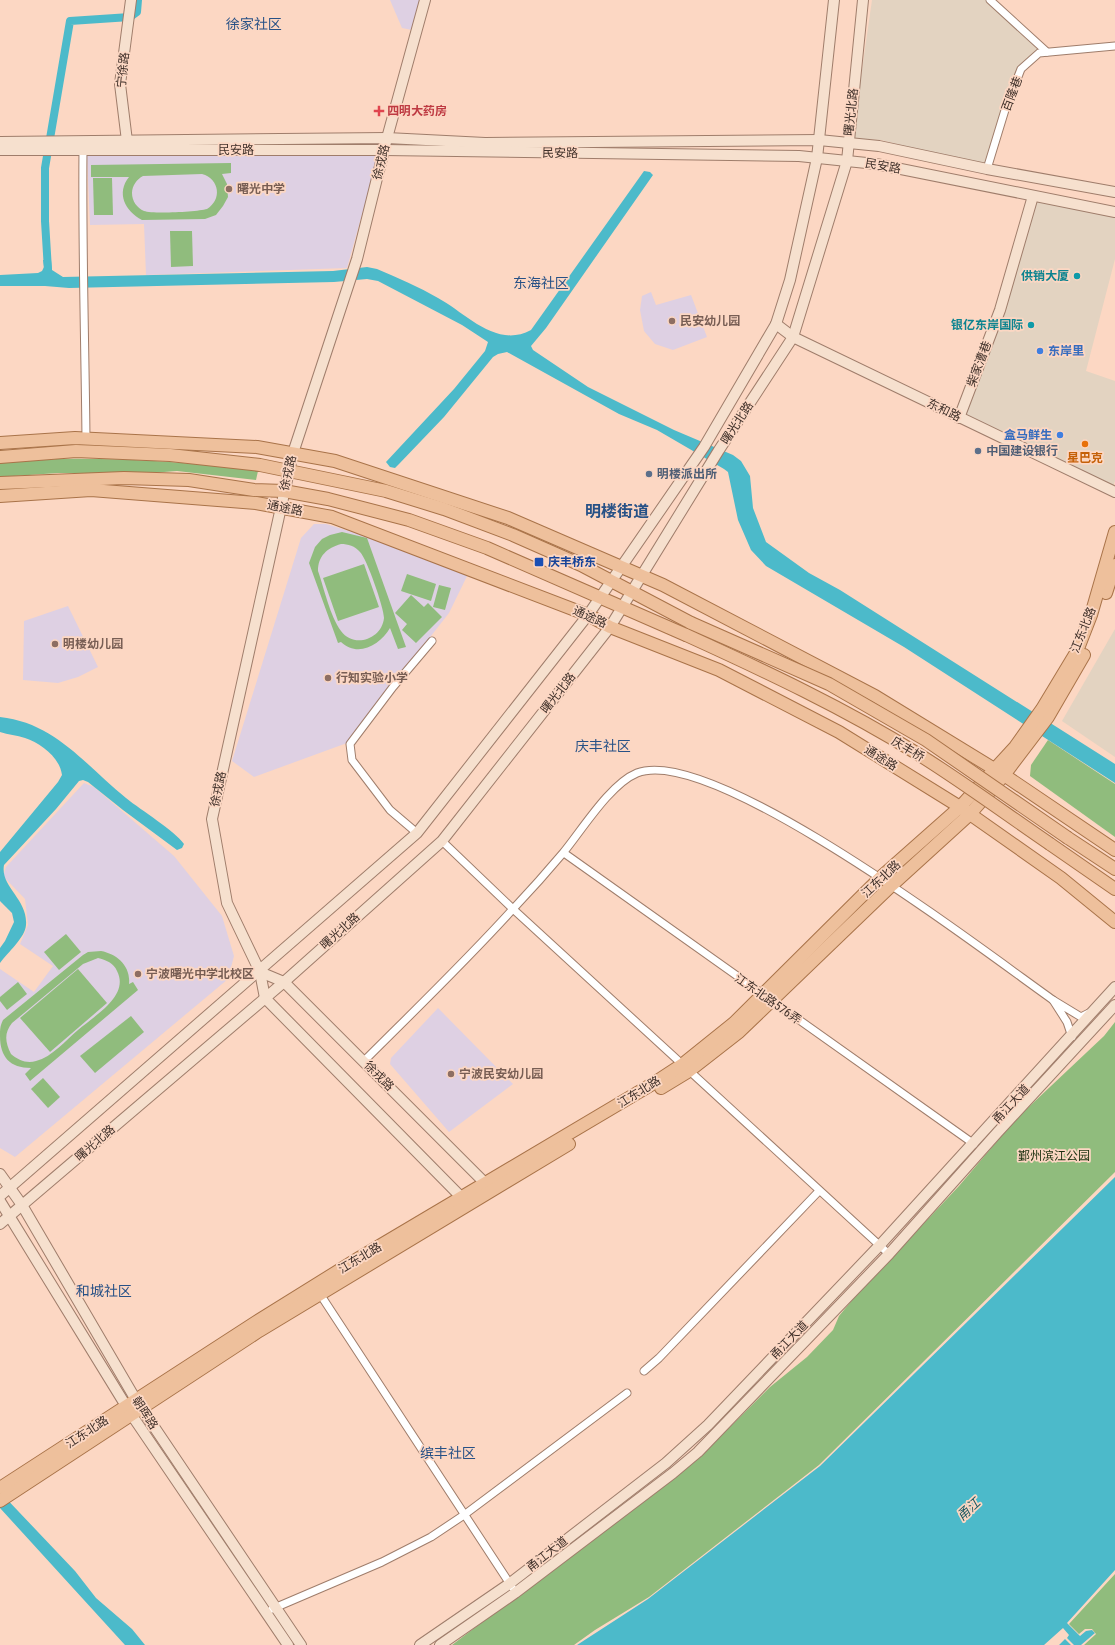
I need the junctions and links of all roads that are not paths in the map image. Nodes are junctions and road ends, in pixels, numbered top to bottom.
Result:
1 (131, 0) edge
2 (425, 0) edge
3 (834, 0) edge
4 (863, 0) edge
5 (990, 0) edge
6 (1115, 46) edge
7 (1047, 52) junction
8 (387, 138) junction
9 (819, 140) junction
10 (127, 141) junction
11 (0, 142) edge
12 (848, 143) junction
13 (33, 146) junction
14 (65, 146) junction
15 (0, 150) edge
16 (82, 150) junction
17 (384, 150) junction
18 (817, 158) junction
19 (847, 161) junction
20 (987, 169) junction
21 (1115, 192) edge
22 (1033, 196) junction
23 (1115, 212) edge
24 (776, 324) junction
25 (793, 336) junction
26 (959, 418) junction
27 (86, 438) junction
28 (0, 443) edge
29 (293, 453) junction
30 (0, 457) edge
31 (288, 472) junction
32 (0, 483) edge
33 (284, 491) junction
34 (1115, 492) edge
35 (0, 496) edge
36 (280, 507) junction
37 (1115, 532) edge
38 (1115, 565) edge
39 (621, 566) junction
40 (641, 576) junction
41 (611, 581) junction
42 (631, 592) junction
43 (600, 597) junction
44 (623, 606) junction
45 (588, 615) junction
46 (610, 627) junction
47 (686, 635) joint
48 (432, 641) dead end
49 (1045, 713) junction
50 (1000, 773) junction
51 (965, 810) junction
52 (416, 833) junction
53 (442, 841) junction
54 (1115, 850) edge
55 (564, 853) junction
56 (1115, 869) edge
57 (881, 877) junction
58 (892, 885) junction
59 (1115, 889) edge
60 (513, 909) junction
61 (1115, 922) edge
62 (260, 972) junction
63 (284, 982) junction
64 (1115, 987) edge
65 (265, 998) junction
66 (768, 998) junction
67 (1053, 1000) junction
68 (1115, 1005) edge
69 (1096, 1009) junction
70 (1072, 1037) junction
71 (364, 1061) junction
72 (686, 1068) junction
73 (974, 1144) junction
74 (0, 1174) edge
75 (489, 1187) junction
76 (10, 1188) junction
77 (819, 1191) junction
78 (0, 1196) edge
79 (0, 1201) edge
80 (465, 1202) junction
81 (22, 1205) junction
82 (10, 1215) junction
83 (0, 1224) edge
84 (880, 1245) junction
85 (889, 1254) junction
86 (317, 1290) junction
87 (644, 1372) dead end
88 (627, 1393) dead end
89 (134, 1407) junction
90 (5, 1491) edge
91 (0, 1500) edge
92 (464, 1515) junction
93 (509, 1584) junction
94 (515, 1593) junction
95 (271, 1610) junction
96 (288, 1645) edge
97 (301, 1645) edge
98 (420, 1645) edge
99 (440, 1645) edge

1 - 10 main road, 宁徐路
2 - 8 main road, 徐戎路
3 - 9 main road, 曙光北路
4 - 12 main road, 曙光北路
5 - 7 street
6 - 7 street, 百隆巷
7 - 20 street, 百隆巷
8 - 9 main road, 民安路
8 - 10 main road, 民安路
8 - 17 main road, 徐戎路
9 - 12 main road, 民安路
9 - 18 main road, 曙光北路
10 - 14 main road, 民安路
11 - 13 main road, 民安路
12 - 19 main road, 曙光北路
12 - 20 main road, 民安路
13 - 14 main road, 民安路
13 - 15 main road, 民安路
14 - 16 main road, 民安路
16 - 17 main road, 民安路
16 - 27 street
17 - 18 main road, 民安路
17 - 29 main road, 徐戎路
18 - 19 main road, 民安路
18 - 24 main road, 曙光北路
19 - 22 main road, 民安路
19 - 25 main road, 曙光北路
20 - 21 main road, 民安路
22 - 23 main road, 民安路
22 - 26 main road, 柴家漕巷
24 - 25 main road, 东和路
24 - 39 main road, 曙光北路
25 - 26 main road, 东和路
25 - 40 main road, 曙光北路
26 - 34 main road, 东和路
27 - 28 main road
27 - 29 main road
29 - 31 main road, 徐戎路
29 - 39 main road
30 - 31 main road
31 - 33 main road, 徐戎路
31 - 41 main road
32 - 33 main road, 通途路
33 - 36 main road, 徐戎路
33 - 43 main road, 通途路
35 - 36 main road, 通途路
36 - 45 main road, 通途路
36 - 62 main road, 徐戎路
37 - 49 main road, 江东北路
38 - 49 main road, 江东北路
39 - 40 main road
39 - 41 main road, 曙光北路
40 - 42 main road, 曙光北路
40 - 50 main road
41 - 42 main road
41 - 43 main road, 曙光北路
42 - 44 main road, 曙光北路
42 - 56 main road, 庆丰桥, bridge
43 - 44 main road, 通途路
43 - 45 main road, 曙光北路
44 - 46 main road, 曙光北路
44 - 47 main road, 通途路
45 - 46 main road, 通途路
45 - 52 main road, 曙光北路
46 - 51 main road, 通途路
46 - 53 main road, 曙光北路
47 - 59 main road, 庆丰桥, bridge
48 - 52 street
49 - 50 main road, 江东北路
50 - 51 main road, 江东北路
50 - 54 main road
51 - 57 main road, 江东北路
51 - 58 main road, 江东北路
51 - 61 main road, 通途路
52 - 62 main road, 曙光北路
53 - 60 street
53 - 63 main road, 曙光北路
55 - 57 street
55 - 60 street
55 - 66 street, 江东北路576弄
57 - 58 street
57 - 66 main road, 江东北路
58 - 66 main road, 江东北路
58 - 67 street
60 - 71 street
60 - 72 street
62 - 63 main road, 徐戎路
62 - 65 main road, 徐戎路
62 - 76 main road, 曙光北路
63 - 65 main road, 曙光北路
63 - 71 main road, 徐戎路
64 - 69 main road, 甬江大道
65 - 80 main road
65 - 81 main road, 曙光北路
66 - 72 main road, 江东北路
66 - 73 street, 江东北路576弄
67 - 69 street
67 - 70 street
68 - 85 main road, 甬江大道
69 - 70 main road, 甬江大道
70 - 73 main road, 甬江大道
71 - 75 main road, 徐戎路
72 - 75 main road, 江东北路
72 - 77 street
73 - 84 main road, 甬江大道
74 - 76 main road, 朝晖路
75 - 80 main road, 江东北路
76 - 78 main road, 曙光北路
76 - 81 main road, 朝晖路
77 - 84 street
77 - 87 street
79 - 82 main road, 朝晖路
80 - 86 main road, 江东北路
81 - 82 main road, 曙光北路
81 - 89 main road, 朝晖路
82 - 83 main road, 曙光北路
82 - 89 main road, 朝晖路
84 - 85 street
84 - 93 main road, 甬江大道
85 - 94 main road, 甬江大道
86 - 89 main road, 江东北路
86 - 92 street
88 - 92 street
89 - 90 main road, 江东北路
89 - 95 main road, 朝晖路
90 - 91 main road, 江东北路
92 - 93 street
92 - 95 street
93 - 94 street
93 - 98 main road, 甬江大道
94 - 99 main road, 甬江大道
95 - 96 main road, 朝晖路
95 - 97 main road, 朝晖路

